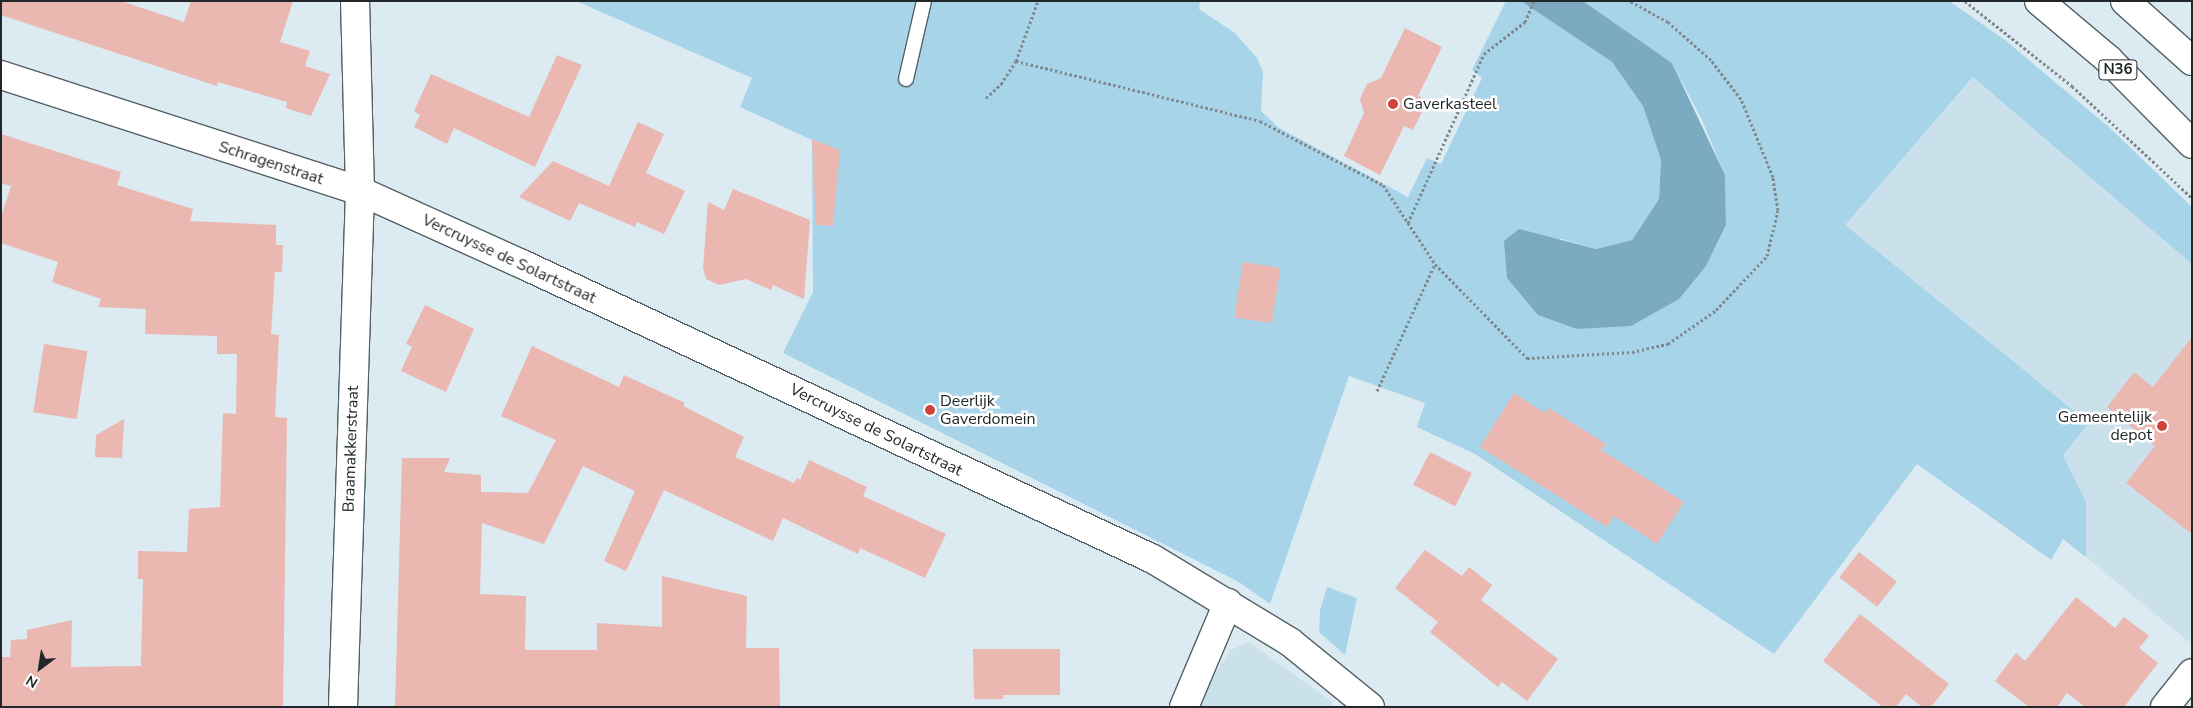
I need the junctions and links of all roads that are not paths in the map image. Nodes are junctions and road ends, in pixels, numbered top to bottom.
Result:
1 (355, 1) edge
2 (924, 1) edge
3 (2039, 1) edge
4 (2125, 1) edge
5 (2192, 60) edge
6 (1, 75) edge
7 (906, 79) dead end
8 (2192, 144) edge
9 (360, 191) junction
10 (1228, 603) junction
11 (2192, 673) edge
12 (343, 707) edge
13 (1184, 707) edge
14 (1370, 707) edge
15 (2165, 707) edge

1 - 9 street
2 - 7 lane
3 - 8 street, N36
4 - 5 street
6 - 9 street, Schragenstraat
9 - 10 street, Vercruysse de Solartstraat
9 - 12 street, Braamakkerstraat
10 - 13 street
10 - 14 street, Vercruysse de Solartstraat
11 - 15 street

